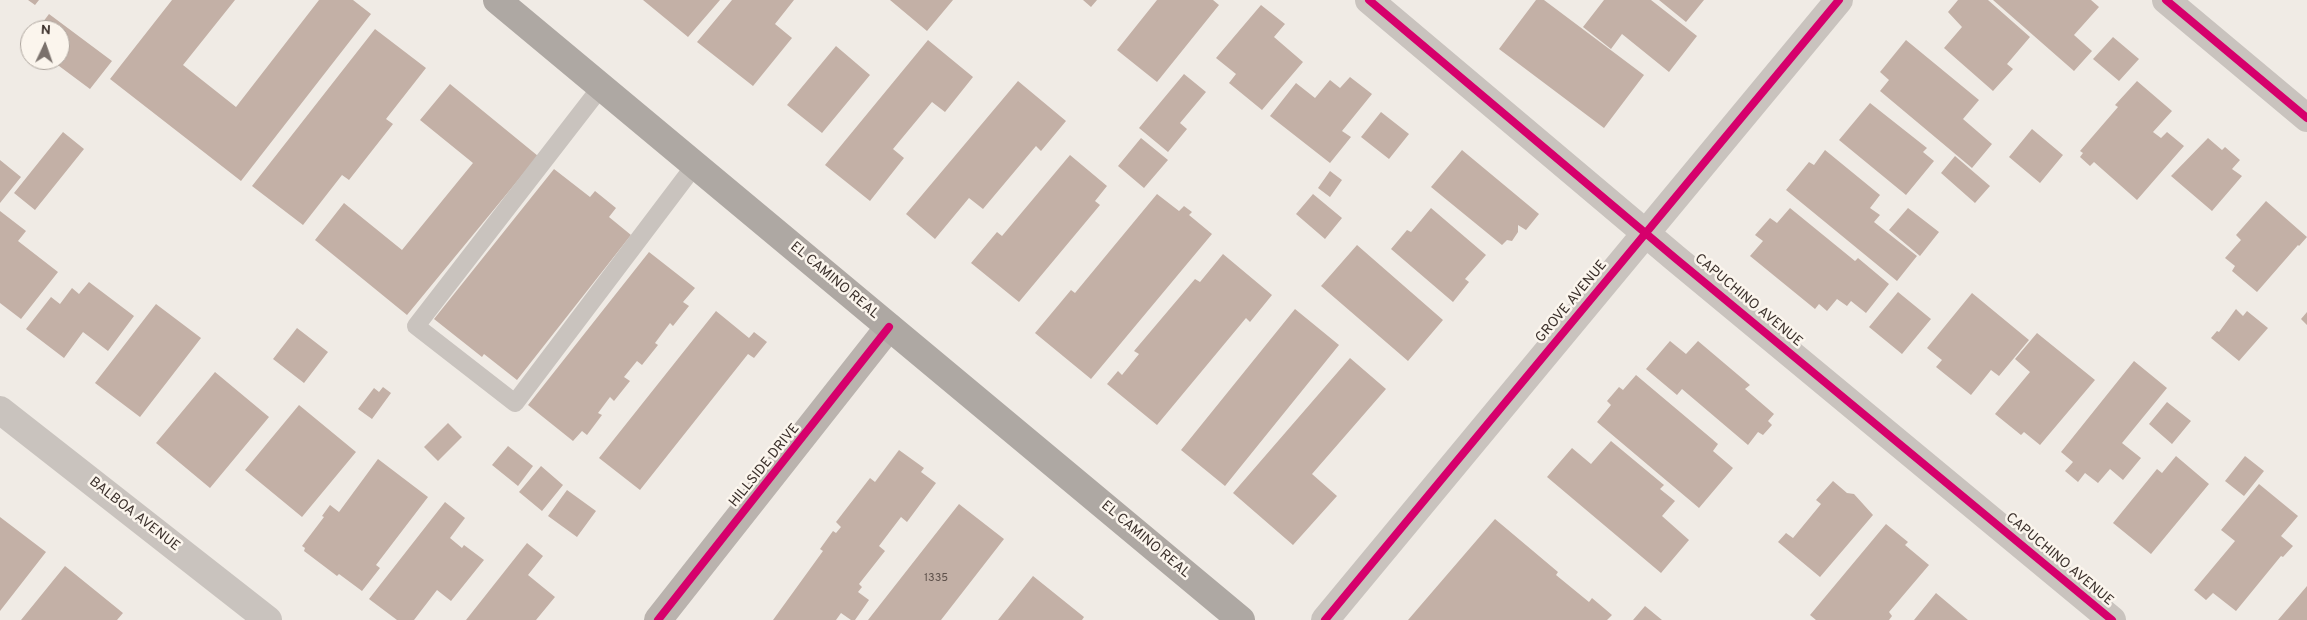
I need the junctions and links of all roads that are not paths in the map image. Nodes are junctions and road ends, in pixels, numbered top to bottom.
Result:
1 (497, 0) edge
2 (1369, 0) edge
3 (1839, 0) edge
4 (2166, 0) edge
5 (601, 87) junction
6 (2307, 118) edge
7 (695, 165) junction
8 (1646, 233) junction
9 (889, 327) junction
10 (0, 410) edge
11 (268, 620) edge
12 (658, 620) edge
13 (1240, 620) edge
14 (1325, 620) edge
15 (2112, 620) edge

1 - 5 main road, EL CAMINO REAL
2 - 8 street, CAPUCHINO AVENUE
3 - 8 street, GROVE AVENUE
4 - 6 street
5 - 7 main road, EL CAMINO REAL
5 - 7 lane
7 - 9 main road, EL CAMINO REAL
8 - 14 street, GROVE AVENUE
8 - 15 street, CAPUCHINO AVENUE
9 - 12 main road, HILLSIDE DRIVE
9 - 13 main road, EL CAMINO REAL
10 - 11 street, BALBOA AVENUE

